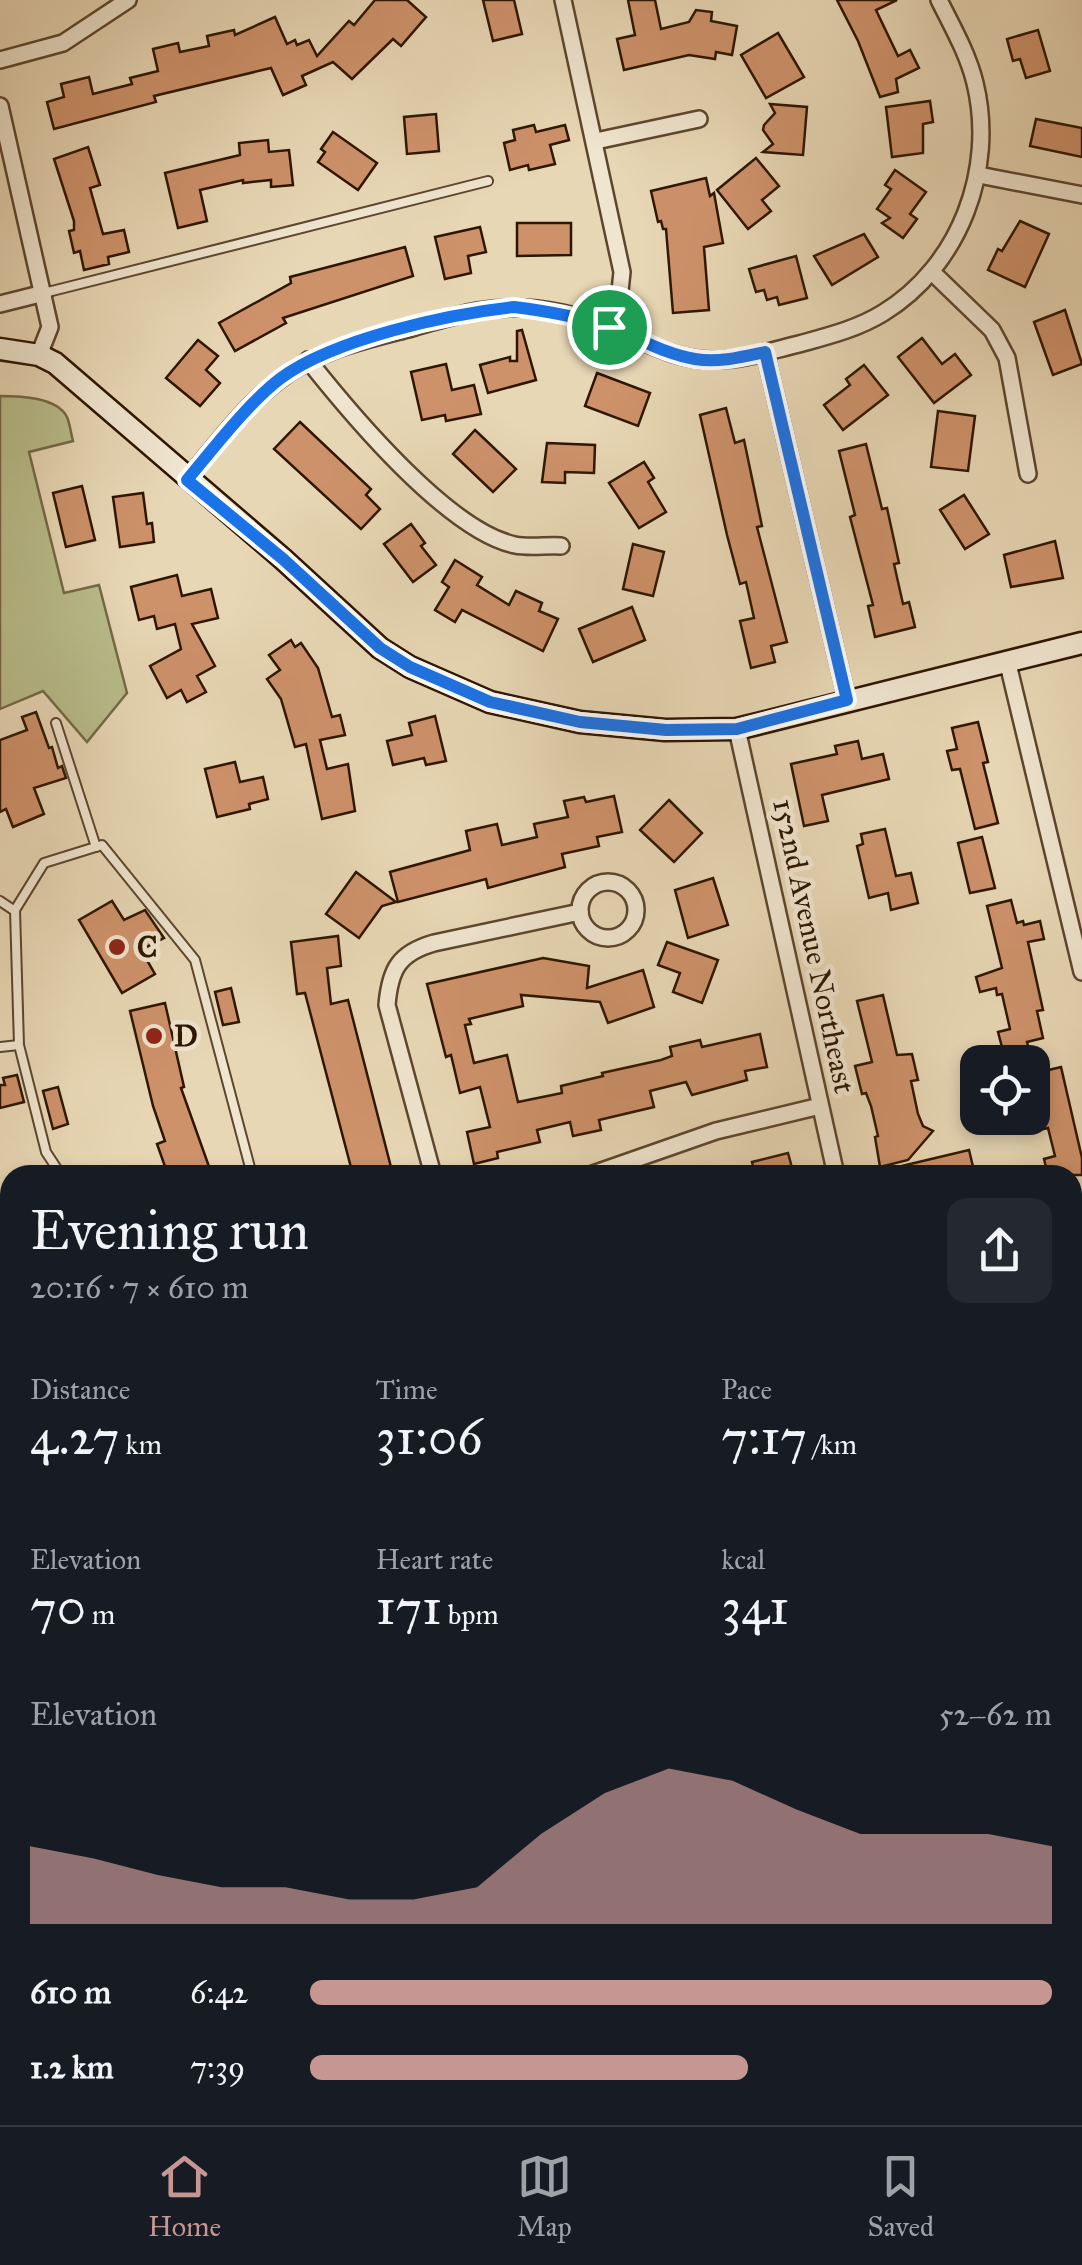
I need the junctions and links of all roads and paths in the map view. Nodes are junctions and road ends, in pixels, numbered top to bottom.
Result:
1 (128, 0) edge
2 (562, 0) edge
3 (939, 0) edge
4 (0, 60) edge
5 (0, 106) edge
6 (699, 118) dead end
7 (596, 142) junction
8 (978, 175) junction
9 (488, 181) dead end
10 (1082, 195) edge
11 (932, 272) junction
12 (44, 294) junction
13 (0, 304) edge
14 (609, 327) junction
15 (0, 349) edge
16 (765, 352) junction
17 (39, 355) junction
18 (308, 360) junction
19 (1028, 474) dead end
20 (187, 480) junction
21 (561, 546) dead end
22 (1082, 643) edge
23 (1007, 660) junction
24 (847, 700) junction
25 (56, 723) dead end
26 (737, 729) junction
27 (96, 847) junction
28 (0, 901) edge
29 (15, 911) junction
30 (580, 912) dead end
31 (1082, 972) edge
32 (19, 1045) junction
33 (0, 1047) edge
34 (820, 1106) junction
35 (54, 1165) edge
36 (249, 1165) edge
37 (430, 1165) edge
38 (619, 1165) edge
39 (834, 1165) edge

1 - 4 street
2 - 7 street
3 - 8 street
5 - 12 street
6 - 7 street
7 - 14 street
8 - 10 street
8 - 11 street
9 - 12 lane
11 - 16 street
11 - 19 street
12 - 13 street
12 - 17 street
14 - 16 street
14 - 18 street
15 - 17 main road
16 - 24 street
17 - 20 main road
18 - 20 street
18 - 21 street
20 - 26 main road
22 - 23 main road
23 - 24 main road
23 - 31 street
24 - 26 main road
25 - 27 lane
26 - 34 street, 152nd Avenue Northeast
27 - 29 lane
27 - 36 lane
28 - 29 lane
29 - 32 lane
30 - 37 street
32 - 33 lane
32 - 35 lane
34 - 38 street
34 - 39 street, 152nd Avenue Northeast

